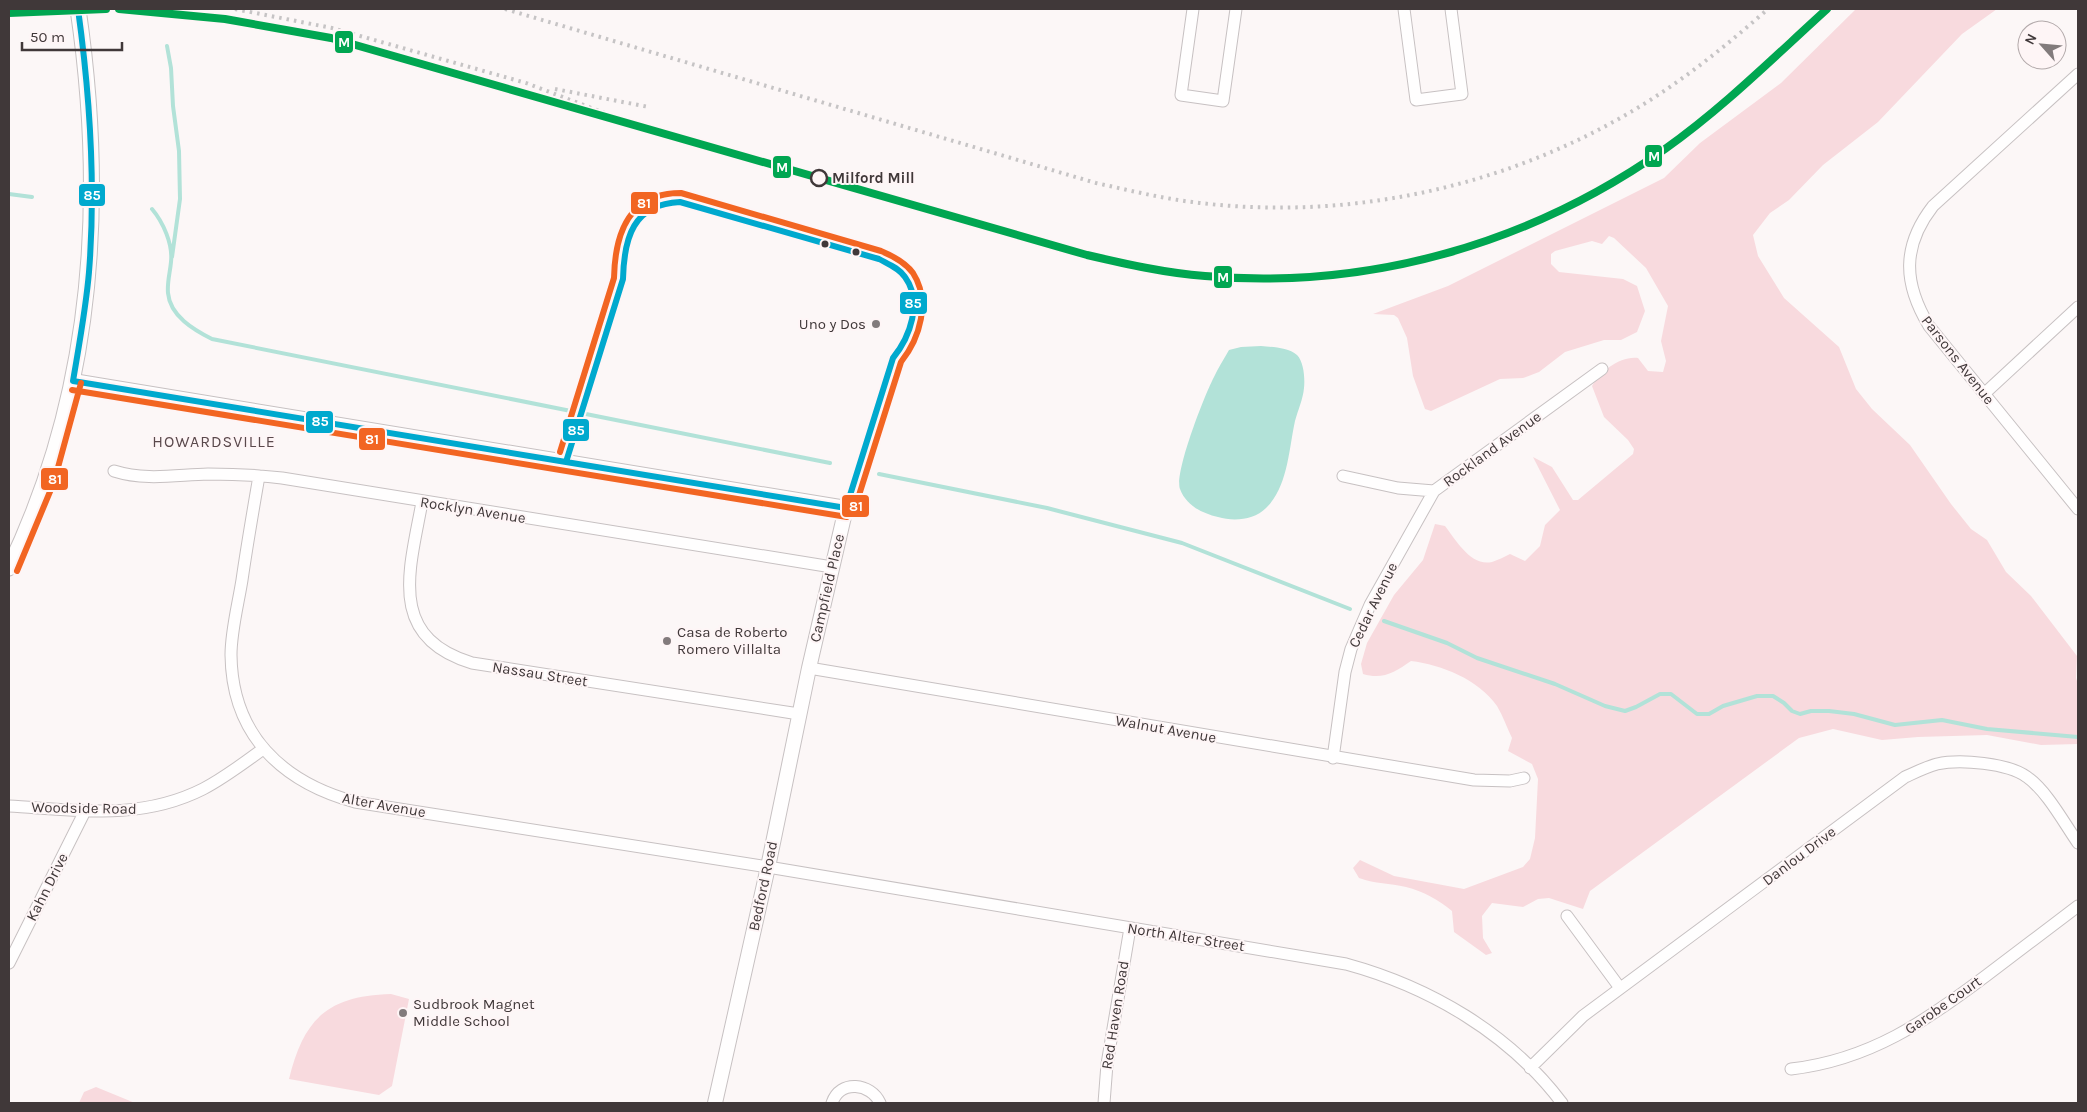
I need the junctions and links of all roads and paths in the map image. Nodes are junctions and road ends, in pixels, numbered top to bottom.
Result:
1 (78, 9) edge
2 (1193, 9) edge
3 (1236, 9) edge
4 (1404, 9) edge
5 (1451, 9) edge
6 (2078, 74) edge
7 (2078, 306) edge
8 (1602, 369) dead end
9 (73, 381) junction
10 (1984, 394) junction
11 (114, 471) dead end
12 (259, 476) junction
13 (1343, 476) dead end
14 (1434, 491) junction
15 (422, 502) junction
16 (2078, 509) edge
17 (14, 545) edge
18 (9, 568) edge
19 (832, 568) junction
20 (808, 668) junction
21 (799, 714) junction
22 (263, 749) junction
23 (1333, 758) junction
24 (1524, 778) dead end
25 (9, 806) edge
26 (85, 811) junction
27 (2078, 843) edge
28 (768, 867) junction
29 (2078, 906) edge
30 (1567, 916) dead end
31 (1130, 928) junction
32 (9, 964) edge
33 (1620, 988) junction
34 (1530, 1068) junction
35 (1791, 1069) dead end
36 (715, 1103) edge
37 (832, 1103) edge
38 (880, 1103) edge
39 (1104, 1103) edge
40 (1562, 1103) edge

1 - 9 main road
2 - 3 street
4 - 5 street
6 - 10 street, Parsons Avenue
7 - 10 street
8 - 14 street, Rockland Avenue
9 - 17 main road
9 - 19 street, Campfield Place
10 - 16 street, Parsons Avenue
11 - 12 street, Rocklyn Avenue
12 - 15 street, Rocklyn Avenue
12 - 22 street, Alter Avenue
13 - 14 street, Rockland Avenue
14 - 23 street, Cedar Avenue
15 - 19 street, Rocklyn Avenue
15 - 21 street, Nassau Street
17 - 18 main road
19 - 20 street, Campfield Place
20 - 21 street, Bedford Road
20 - 23 street, Walnut Avenue
21 - 28 street, Bedford Road
22 - 26 street, Woodside Road
22 - 28 street, Alter Avenue
23 - 24 street, Walnut Avenue
25 - 26 street, Woodside Road
26 - 32 street, Kahn Drive
27 - 33 street, Danlou Drive
28 - 31 street, North Alter Street
28 - 36 street, Bedford Road
29 - 35 street, Garobe Court
30 - 33 street
31 - 34 street, North Alter Street
31 - 39 street, Red Haven Road
33 - 34 street, Danlou Drive
34 - 40 street, North Alter Street
37 - 38 street

